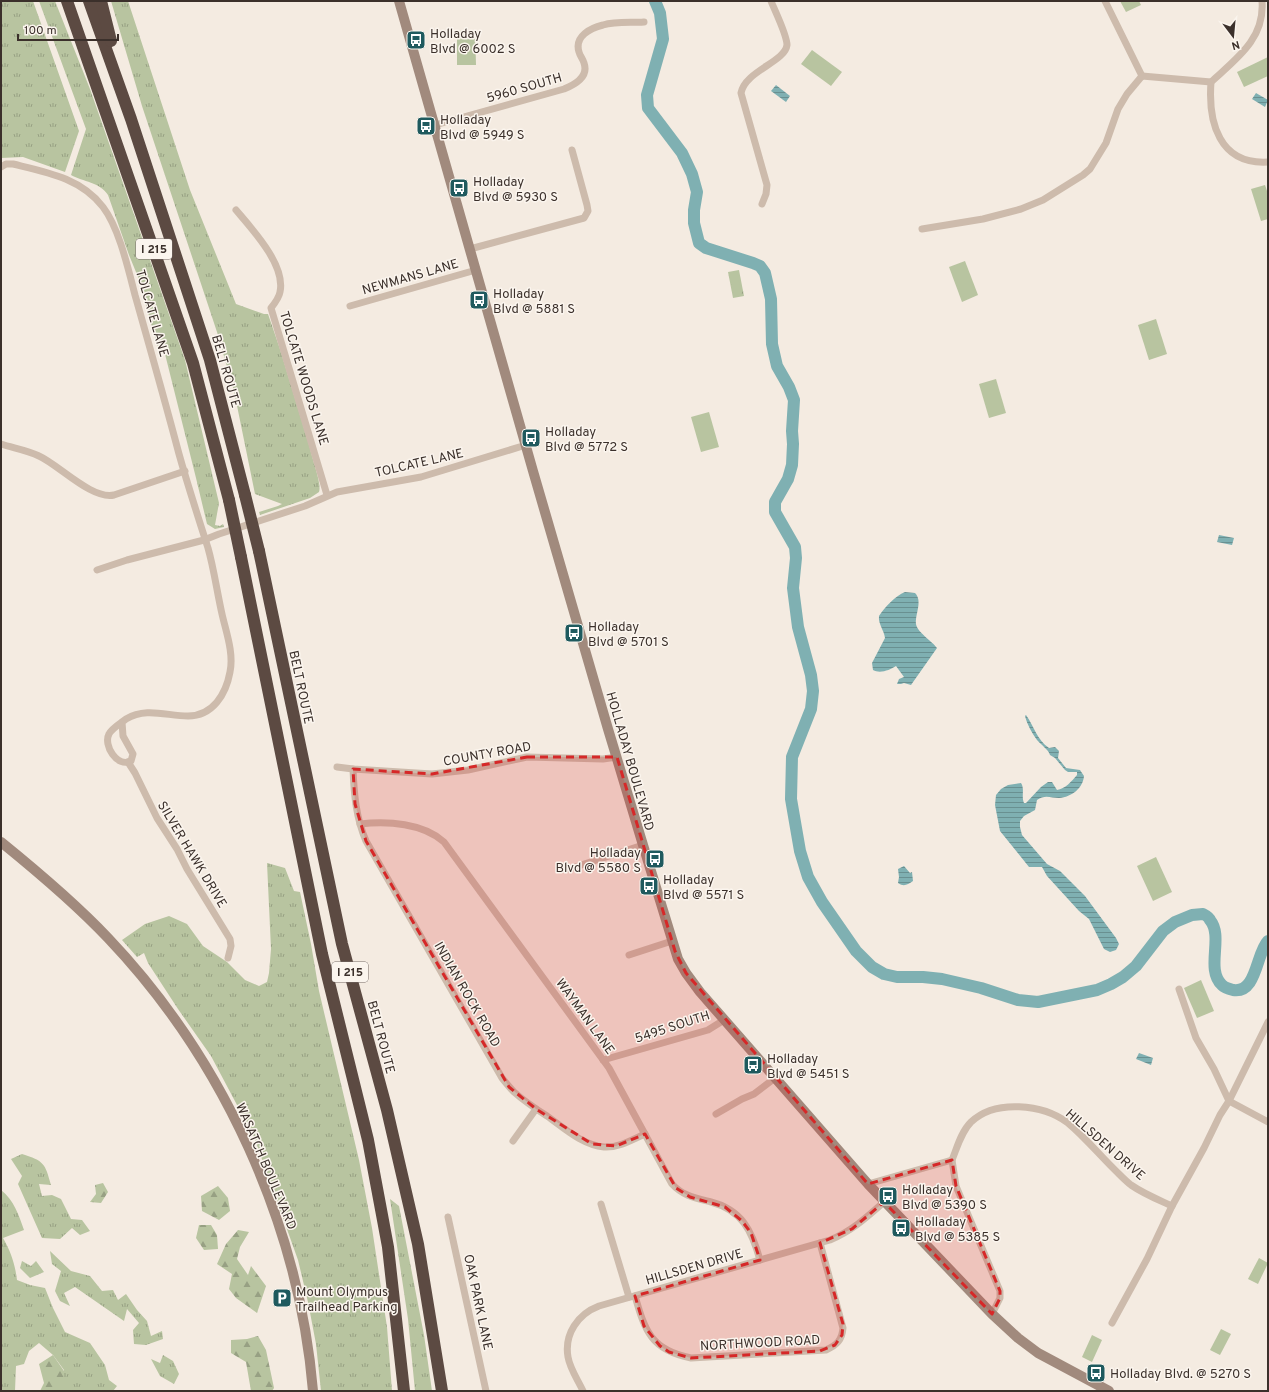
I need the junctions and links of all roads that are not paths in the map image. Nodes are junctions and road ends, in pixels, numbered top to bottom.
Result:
1 (67, 1) edge
2 (89, 1) edge
3 (101, 1) edge
4 (399, 1) edge
5 (771, 1) edge
6 (1106, 1) edge
7 (1262, 1) edge
8 (644, 22) dead end
9 (1142, 76) junction
10 (1211, 82) junction
11 (131, 119) junction
12 (434, 125) junction
13 (572, 150) dead end
14 (1268, 162) edge
15 (1, 167) edge
16 (762, 204) dead end
17 (236, 210) dead end
18 (922, 229) dead end
19 (470, 250) junction
20 (476, 270) junction
21 (350, 306) dead end
22 (1, 444) edge
23 (526, 446) junction
24 (185, 471) junction
25 (327, 495) junction
26 (204, 540) junction
27 (97, 570) dead end
28 (122, 722) junction
29 (617, 757) junction
30 (128, 762) junction
31 (337, 767) dead end
32 (353, 769) junction
33 (360, 824) junction
34 (1, 842) edge
35 (643, 845) junction
36 (569, 868) dead end
37 (672, 941) junction
38 (629, 955) dead end
39 (228, 958) dead end
40 (1179, 989) dead end
41 (724, 1020) junction
42 (1268, 1022) edge
43 (603, 1060) junction
44 (775, 1078) junction
45 (1229, 1101) junction
46 (536, 1109) junction
47 (716, 1114) dead end
48 (1268, 1122) edge
49 (645, 1134) junction
50 (513, 1141) dead end
51 (952, 1160) junction
52 (868, 1184) junction
53 (884, 1202) junction
54 (601, 1204) dead end
55 (1172, 1206) junction
56 (448, 1217) dead end
57 (820, 1243) junction
58 (760, 1260) junction
59 (632, 1297) junction
60 (992, 1314) junction
61 (1112, 1323) dead end
62 (313, 1391) edge
63 (404, 1391) edge
64 (442, 1391) edge
65 (486, 1391) edge
66 (583, 1391) edge
67 (1109, 1391) edge

1 - 63 highway, I 215, bridge
2 - 11 highway, BELT ROUTE / I 215
3 - 11 highway
4 - 12 main road, HOLLADAY BOULEVARD
5 - 16 street
6 - 9 street
7 - 10 street
8 - 12 street, 5960 SOUTH
9 - 10 street
9 - 18 street
10 - 14 street
11 - 64 highway, BELT ROUTE / I 215, bridge
12 - 19 main road, HOLLADAY BOULEVARD
13 - 19 street
15 - 24 street, TOLCATE LANE
17 - 25 street, TOLCATE WOODS LANE
19 - 20 main road, HOLLADAY BOULEVARD
20 - 21 street, NEWMANS LANE
20 - 23 main road, HOLLADAY BOULEVARD
22 - 24 street
23 - 25 street, TOLCATE LANE
23 - 29 main road, HOLLADAY BOULEVARD
24 - 26 street, TOLCATE LANE
25 - 26 street, TOLCATE LANE
26 - 27 street, TOLCATE LANE
26 - 28 street, SILVER HAWK DRIVE
28 - 30 street
28 - 30 street, SILVER HAWK DRIVE
29 - 32 street, COUNTY ROAD
29 - 35 main road, HOLLADAY BOULEVARD
30 - 39 street, SILVER HAWK DRIVE
31 - 32 street, COUNTY ROAD
32 - 33 street, INDIAN ROCK ROAD
33 - 43 street, WAYMAN LANE
33 - 46 street, INDIAN ROCK ROAD
34 - 62 main road, WASATCH BOULEVARD
35 - 36 street
35 - 37 main road, HOLLADAY BOULEVARD
37 - 38 street
37 - 41 main road, HOLLADAY BOULEVARD
40 - 45 street
41 - 43 street, 5495 SOUTH
41 - 44 main road, HOLLADAY BOULEVARD
42 - 45 street
43 - 49 street, WAYMAN LANE
44 - 47 street
44 - 52 main road, HOLLADAY BOULEVARD
45 - 48 street
45 - 55 street
46 - 49 street, INDIAN ROCK ROAD
46 - 50 street
49 - 58 street, WAYMAN LANE
51 - 52 street
51 - 55 street, HILLSDEN DRIVE
51 - 60 street
52 - 53 main road, HOLLADAY BOULEVARD
53 - 57 street, HILLSDEN DRIVE
53 - 60 main road, HOLLADAY BOULEVARD
54 - 59 street, NORTHWOOD ROAD
55 - 61 street
56 - 65 street, OAK PARK LANE
57 - 58 street, HILLSDEN DRIVE
57 - 59 street, NORTHWOOD ROAD
58 - 59 street, HILLSDEN DRIVE
59 - 66 street, HILLSDEN DRIVE
60 - 67 main road, HOLLADAY BOULEVARD

